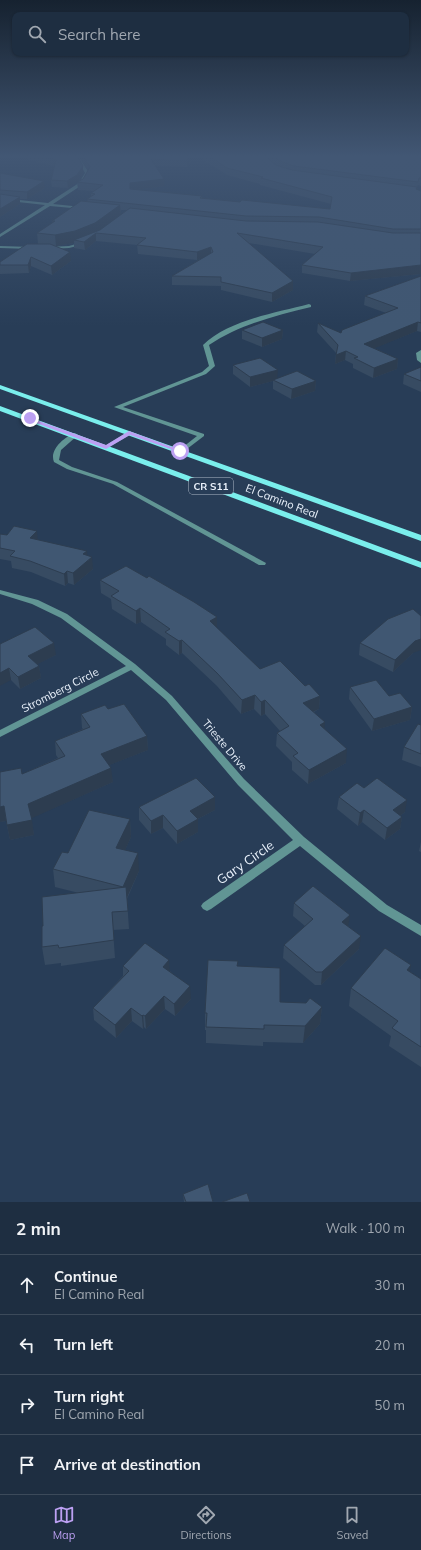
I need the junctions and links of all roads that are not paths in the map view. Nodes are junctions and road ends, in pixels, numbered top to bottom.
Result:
1 (35, 213) edge
2 (0, 236) edge
3 (90, 241) edge
4 (0, 247) edge
5 (38, 248) edge
6 (45, 248) edge
7 (309, 306) dead end
8 (421, 352) edge
9 (421, 361) edge
10 (0, 387) edge
11 (0, 408) edge
12 (129, 433) junction
13 (75, 436) junction
14 (106, 447) junction
15 (180, 451) junction
16 (421, 538) edge
17 (262, 563) dead end
18 (421, 566) edge
19 (0, 592) edge
20 (132, 666) junction
21 (0, 734) edge
22 (300, 840) junction
23 (206, 906) dead end
24 (421, 931) edge

1 - 2 street
3 - 6 street
4 - 5 street
7 - 15 street
8 - 9 street
10 - 12 main road, El Camino Real / CR S11
11 - 13 main road, El Camino Real / CR S11
12 - 14 street
12 - 15 main road, El Camino Real / CR S11
13 - 14 main road, El Camino Real / CR S11
13 - 17 street
14 - 18 main road, El Camino Real / CR S11
15 - 16 main road, El Camino Real / CR S11
19 - 20 street, Trieste Drive
20 - 21 street, Stromberg Circle
20 - 22 street, Trieste Drive
22 - 23 street, Gary Circle
22 - 24 street, Trieste Drive

